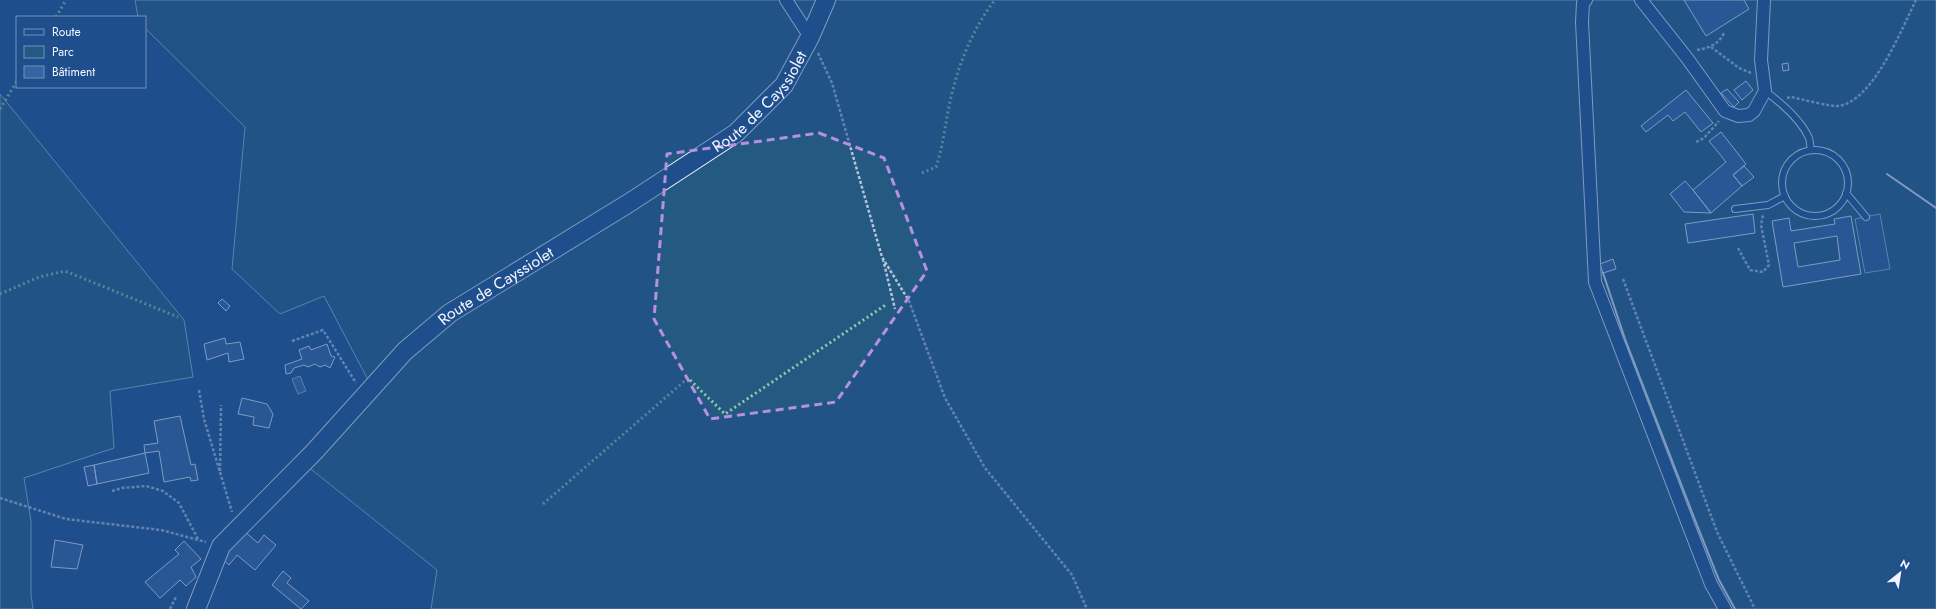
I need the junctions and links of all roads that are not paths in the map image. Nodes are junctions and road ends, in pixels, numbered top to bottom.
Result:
1 (786, 0) edge
2 (826, 0) edge
3 (1586, 0) edge
4 (1641, 0) edge
5 (1764, 0) edge
6 (810, 37) junction
7 (1765, 91) junction
8 (1811, 150) junction
9 (1846, 193) junction
10 (1785, 196) junction
11 (1735, 209) dead end
12 (1866, 217) dead end
13 (196, 609) edge
14 (1725, 609) edge

1 - 6 street
2 - 6 street, Route de Cayssiolet
3 - 14 street
4 - 7 street
5 - 7 street
6 - 13 street, Route de Cayssiolet
7 - 8 lane
8 - 9 lane
8 - 10 lane
9 - 10 lane
9 - 12 lane
10 - 11 lane

